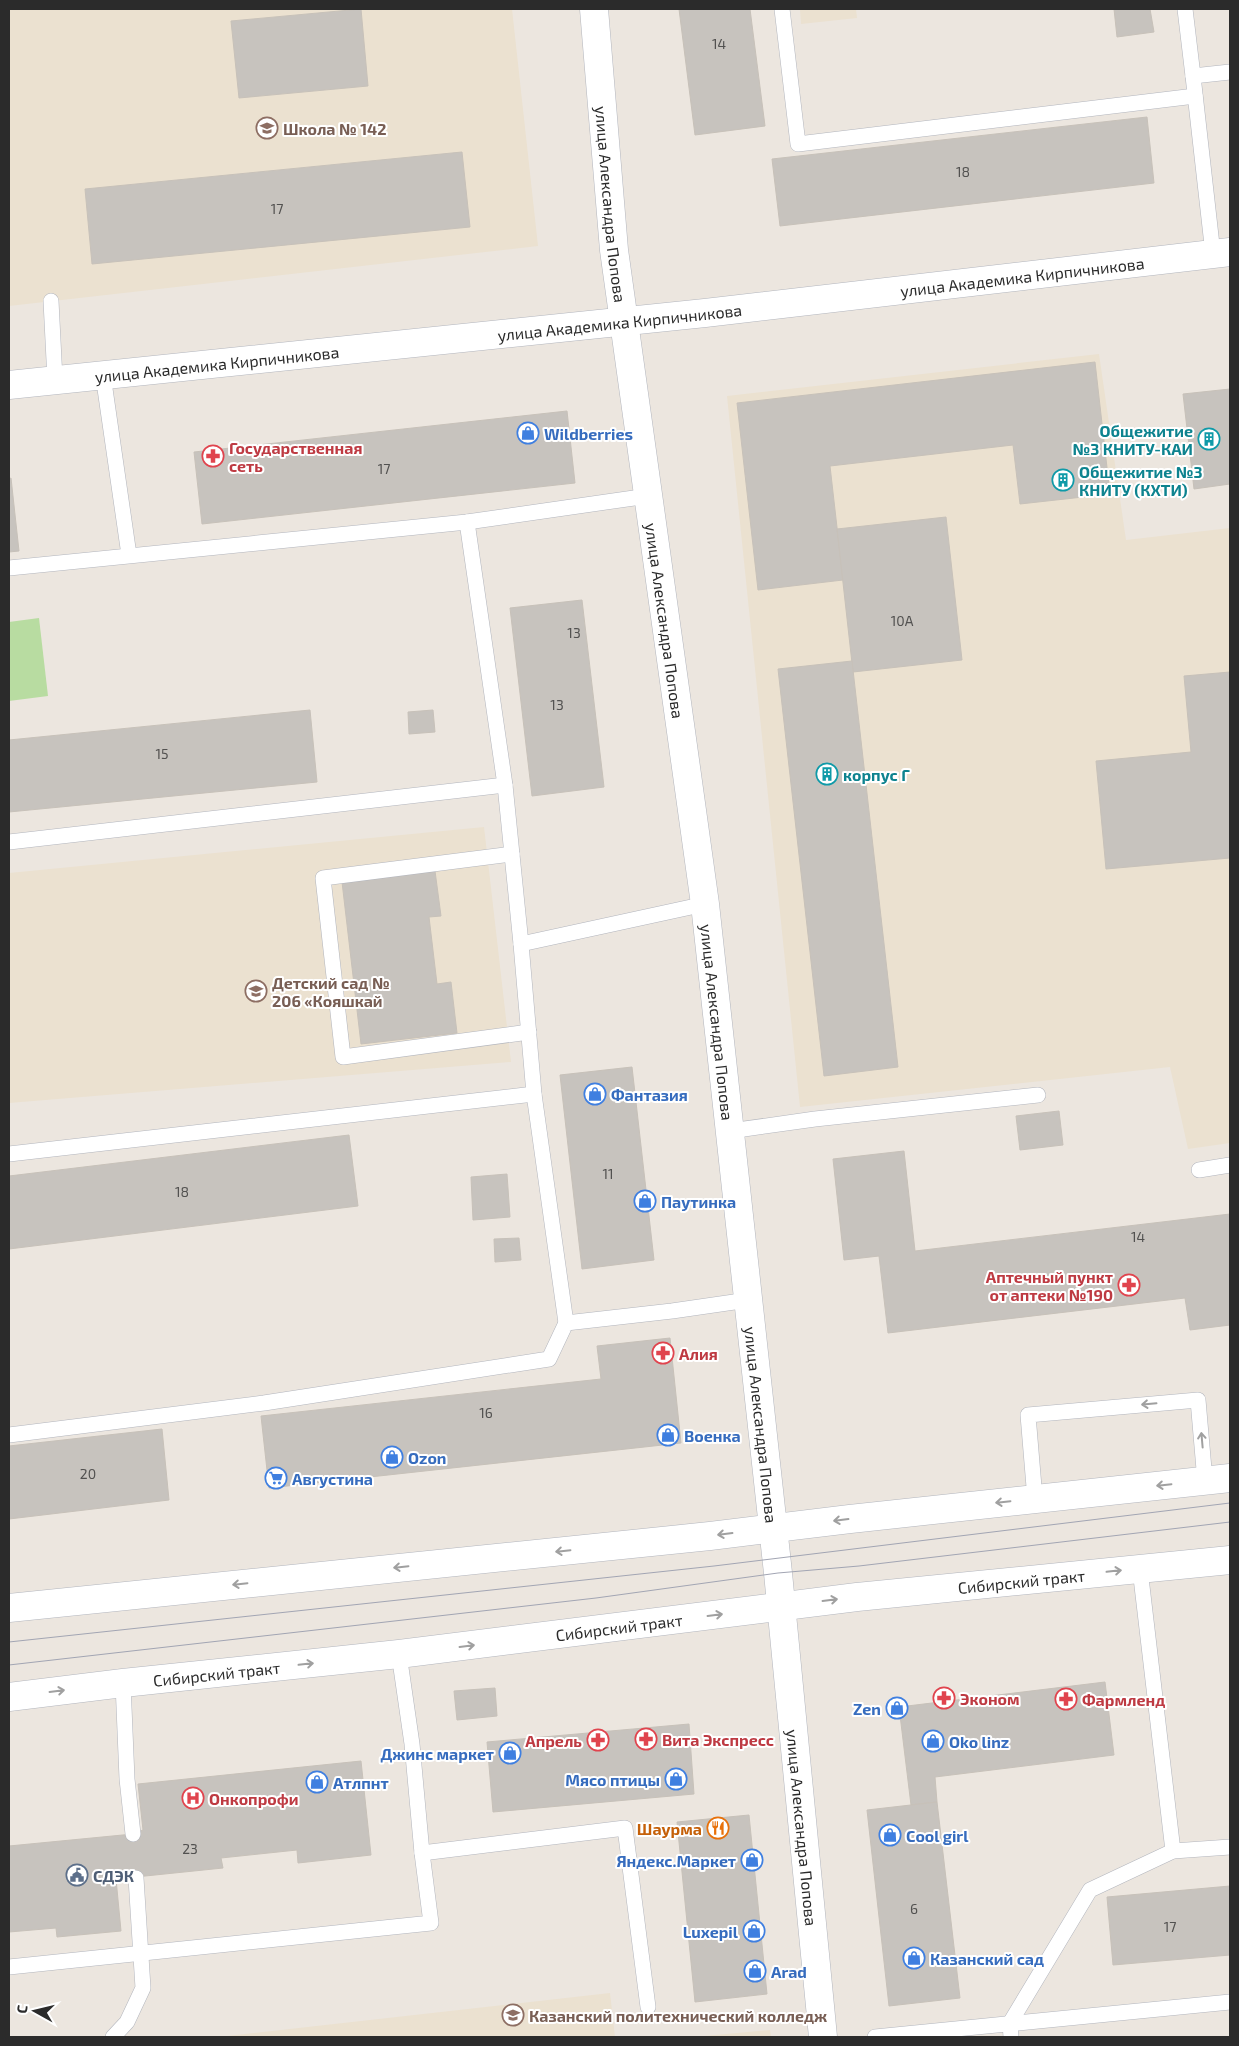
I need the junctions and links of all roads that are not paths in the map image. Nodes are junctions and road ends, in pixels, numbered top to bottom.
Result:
1 (594, 9) edge
2 (782, 9) edge
3 (1185, 9) edge
4 (1230, 72) edge
5 (1193, 76) junction
6 (1195, 96) junction
7 (1222, 253) edge
8 (51, 301) dead end
9 (623, 321) junction
10 (103, 375) junction
11 (55, 380) junction
12 (9, 385) edge
13 (648, 496) junction
14 (467, 522) junction
15 (129, 555) junction
16 (9, 568) edge
17 (505, 785) junction
18 (9, 842) edge
19 (512, 854) junction
20 (705, 904) junction
21 (521, 944) junction
22 (529, 1032) junction
23 (534, 1094) junction
24 (1038, 1095) dead end
25 (730, 1131) junction
26 (9, 1154) edge
27 (1230, 1165) edge
28 (1199, 1170) dead end
29 (748, 1300) junction
30 (566, 1322) junction
31 (9, 1434) edge
32 (1218, 1480) edge
33 (1036, 1499) junction
34 (773, 1528) junction
35 (1230, 1560) edge
36 (1140, 1569) junction
37 (782, 1607) junction
38 (9, 1608) edge
39 (399, 1654) junction
40 (123, 1683) junction
41 (9, 1697) edge
42 (132, 1834) dead end
43 (1230, 1847) edge
44 (1173, 1852) junction
45 (422, 1853) junction
46 (136, 1878) dead end
47 (139, 1953) junction
48 (9, 1967) edge
49 (1230, 2002) edge
50 (648, 2007) dead end
51 (1010, 2030) edge
52 (113, 2037) edge
53 (823, 2037) edge
54 (875, 2037) edge

1 - 9 street, улица Александра Попова
2 - 6 lane
3 - 5 lane
4 - 5 lane
5 - 6 lane
6 - 7 lane
7 - 9 street, улица Академика Кирпичникова
8 - 11 lane
9 - 10 street, улица Академика Кирпичникова
9 - 13 street, улица Александра Попова
10 - 11 street, улица Академика Кирпичникова
10 - 15 lane
11 - 12 street, улица Академика Кирпичникова
13 - 14 lane
13 - 20 street, улица Александра Попова
14 - 15 lane
14 - 17 lane
15 - 16 lane
17 - 18 lane
17 - 19 lane
19 - 21 lane
19 - 22 lane
20 - 21 lane
20 - 25 street, улица Александра Попова
21 - 22 lane
22 - 23 lane
23 - 26 lane
23 - 30 lane
24 - 25 lane
25 - 29 street, улица Александра Попова
27 - 28 lane
29 - 30 lane
29 - 34 street, улица Александра Попова
30 - 31 lane
32 -> 33 street
32 -> 33 lane
33 -> 34 street
34 - 37 street, улица Александра Попова
34 -> 38 street
35 - 36 street, Сибирский тракт
37 -> 36 street, Сибирский тракт
36 - 44 lane
39 -> 37 street, Сибирский тракт
37 - 53 street, улица Александра Попова
40 -> 39 street, Сибирский тракт
39 - 45 lane
41 -> 40 street, Сибирский тракт
40 - 42 lane
43 - 44 lane
44 - 51 lane
45 - 47 lane
45 - 50 lane
46 - 47 lane
47 - 48 lane
47 - 52 lane
49 - 51 lane
51 - 54 lane

